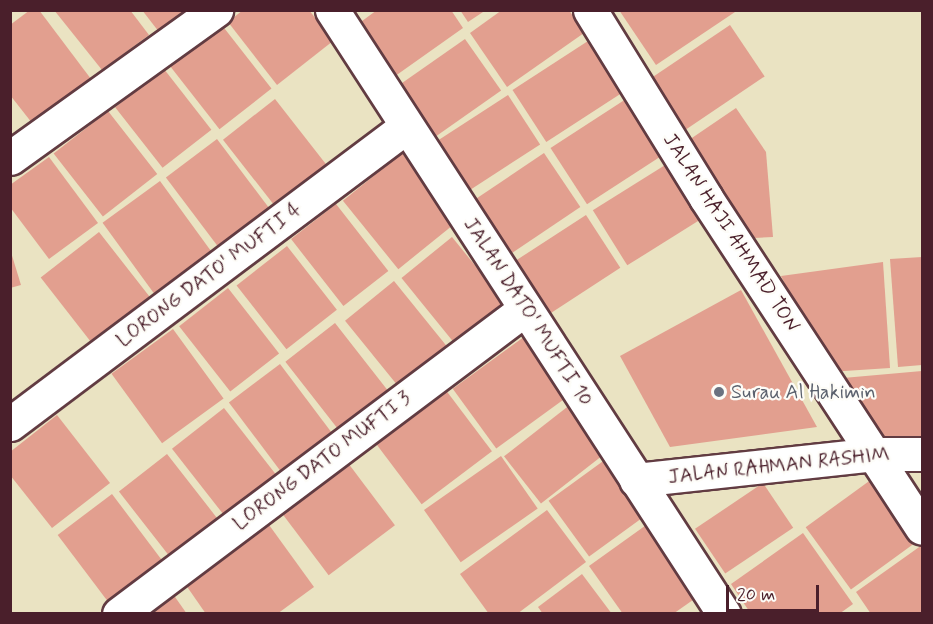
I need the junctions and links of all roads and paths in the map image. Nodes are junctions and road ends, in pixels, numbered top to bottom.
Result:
1 (216, 10) edge
2 (332, 10) edge
3 (590, 10) edge
4 (407, 126) junction
5 (10, 158) edge
6 (525, 309) junction
7 (10, 424) edge
8 (875, 454) junction
9 (922, 454) edge
10 (636, 480) junction
11 (922, 528) edge
12 (710, 608) edge
13 (119, 614) edge

1 - 5 street
2 - 4 street, JALAN DATO' MUFTI 10
3 - 8 street, JALAN HAJI AHMAD TON
4 - 6 street, JALAN DATO' MUFTI 10
4 - 7 street, LORONG DATO' MUFTI 4
6 - 10 street, JALAN DATO' MUFTI 10
6 - 13 street, LORONG DATO MUFTI 3
8 - 9 street, JALAN RAHMAN RASHIM
8 - 10 street, JALAN RAHMAN RASHIM
8 - 11 street, JALAN HAJI AHMAD TON
10 - 12 street, JALAN DATO' MUFTI 10

